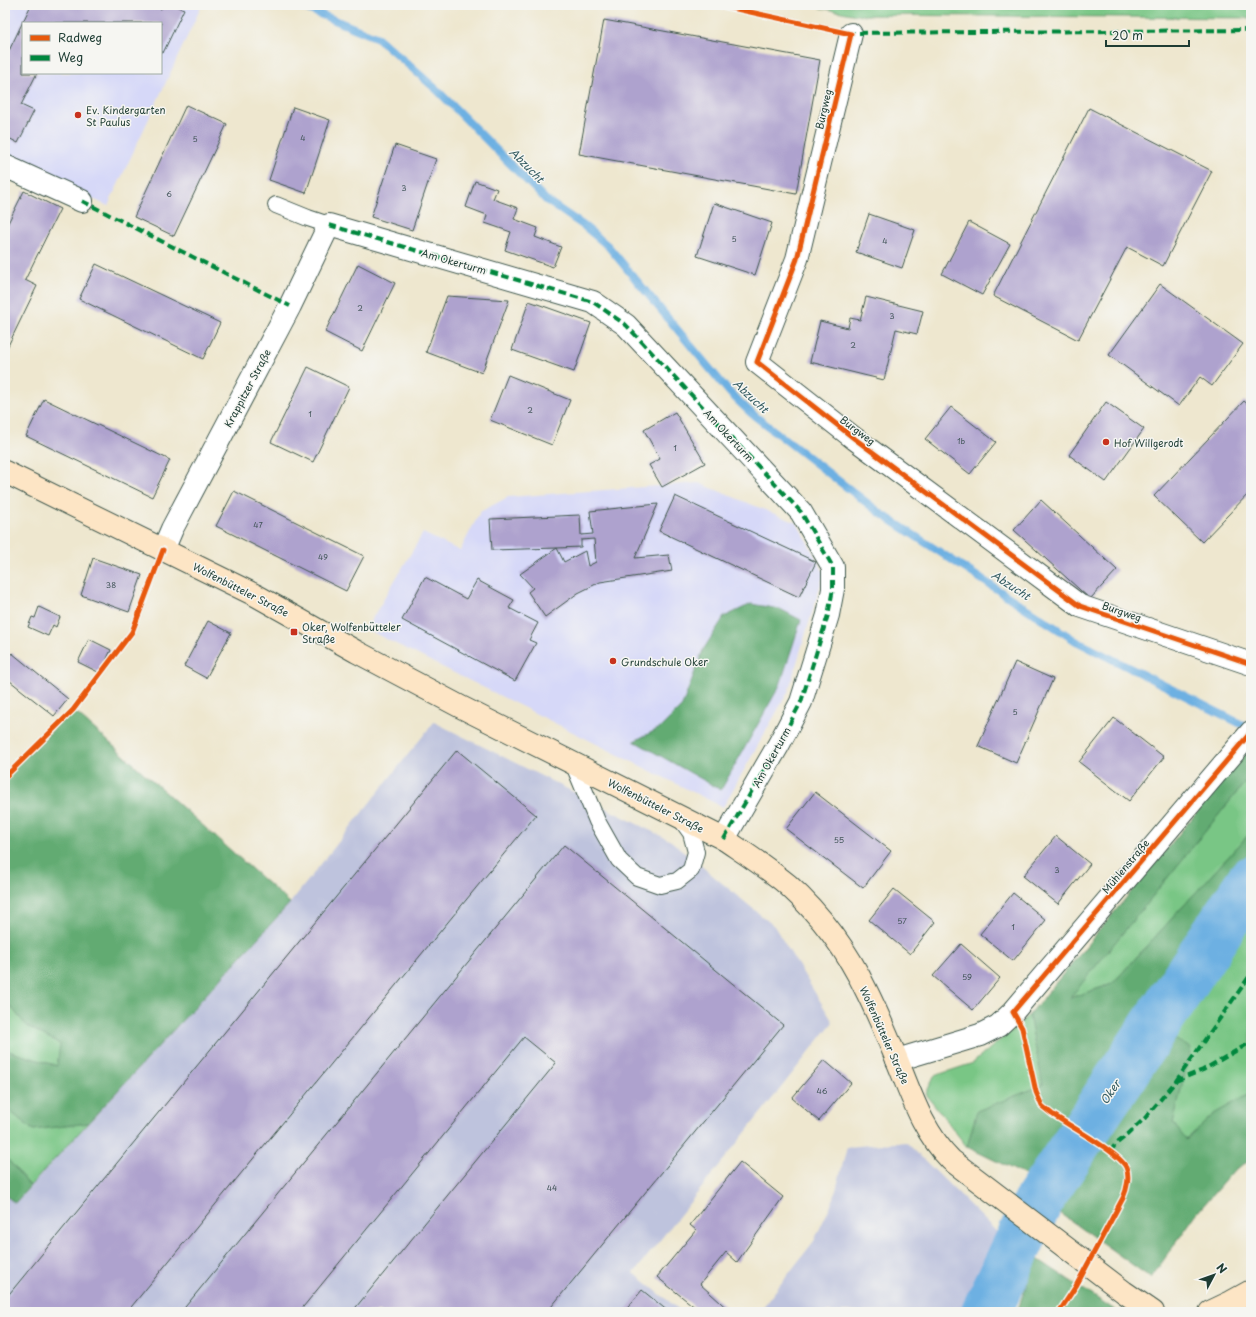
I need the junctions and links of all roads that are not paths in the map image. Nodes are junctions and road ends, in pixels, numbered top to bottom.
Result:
1 (851, 34) dead end
2 (5, 166) edge
3 (82, 201) dead end
4 (276, 205) dead end
5 (329, 225) junction
6 (5, 472) edge
7 (163, 550) junction
8 (1251, 664) edge
9 (1246, 739) edge
10 (573, 763) junction
11 (680, 817) junction
12 (724, 839) junction
13 (897, 1060) junction
14 (1251, 1290) edge
15 (1153, 1312) edge
16 (1210, 1312) edge

1 - 8 street, Burgweg
2 - 3 street
4 - 5 lane
5 - 7 street, Krappitzer Straße
5 - 12 street, Am Okerturm
6 - 7 main road, Wolfenbütteler Straße
7 - 10 main road, Wolfenbütteler Straße
9 - 13 street, Mühlenstraße
10 - 11 main road, Wolfenbütteler Straße
10 - 11 lane
11 - 12 main road, Wolfenbütteler Straße
12 - 13 main road, Wolfenbütteler Straße
13 - 15 main road, Wolfenbütteler Straße
14 - 16 main road

